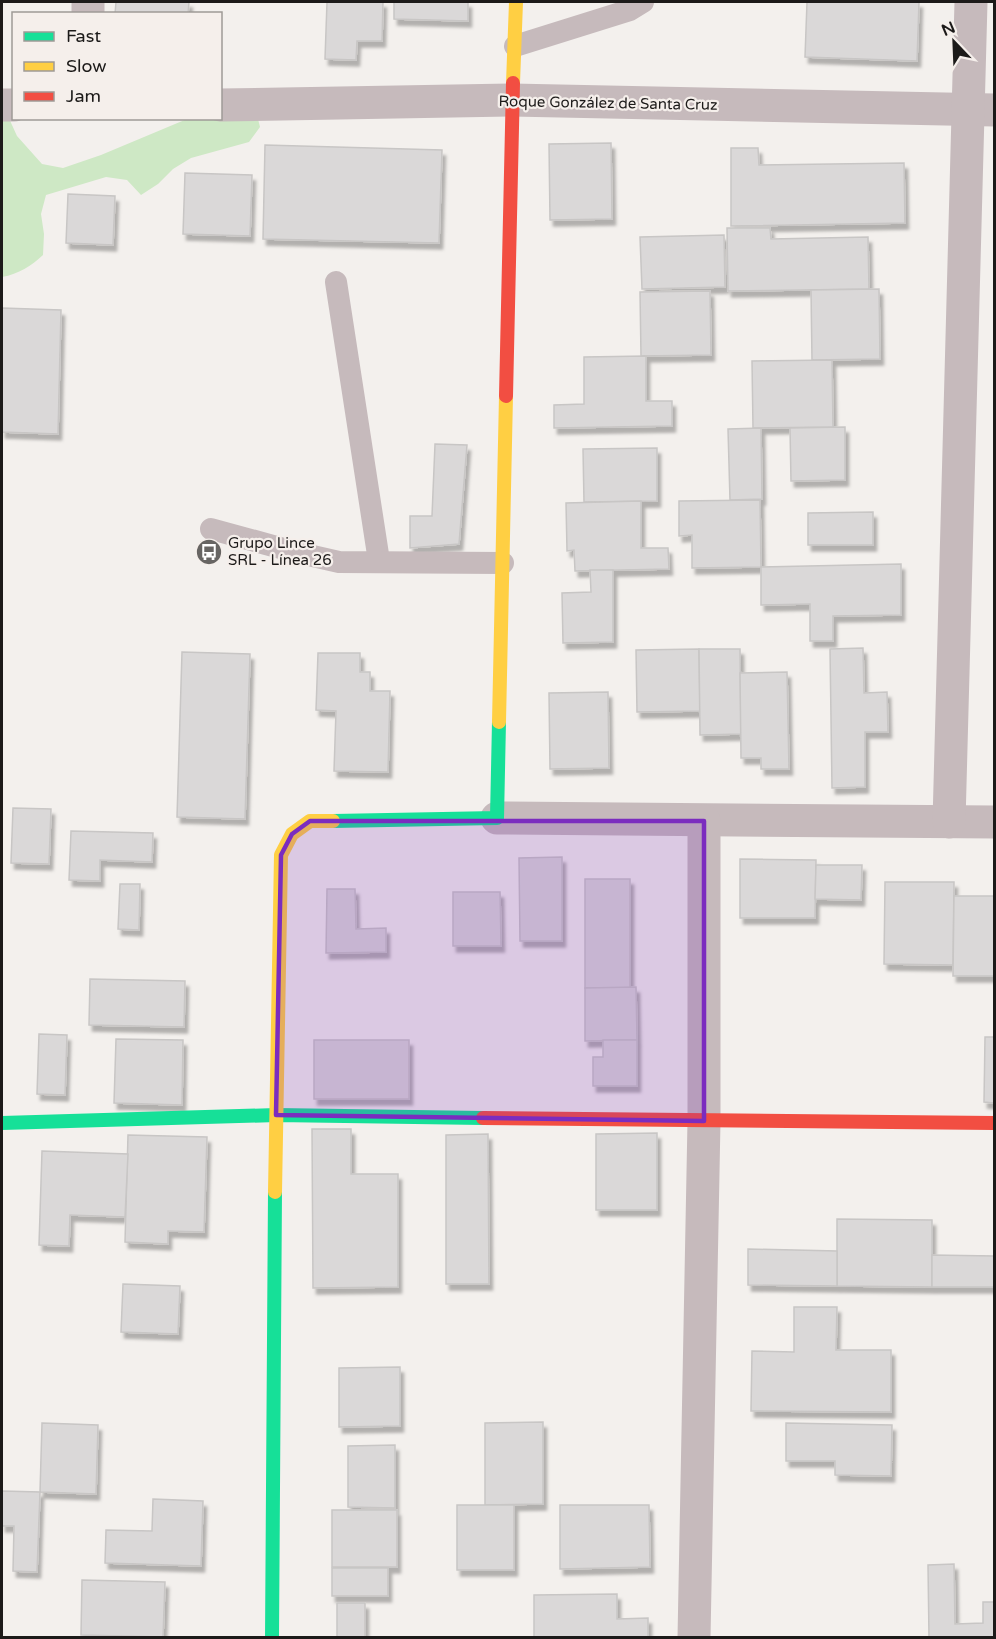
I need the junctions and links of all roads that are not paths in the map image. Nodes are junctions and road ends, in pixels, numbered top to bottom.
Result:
1 (516, 2) edge
2 (643, 2) edge
3 (971, 2) edge
4 (515, 46) junction
5 (512, 100) junction
6 (222, 105) edge
7 (981, 109) edge
8 (336, 282) dead end
9 (211, 529) dead end
10 (379, 561) junction
11 (503, 563) junction
12 (497, 818) junction
13 (704, 821) junction
14 (948, 822) junction
15 (994, 822) edge
16 (276, 1115) junction
17 (704, 1121) junction
18 (2, 1123) edge
19 (994, 1123) edge
20 (272, 1638) edge
21 (694, 1638) edge

1 - 4 street
2 - 4 lane
3 - 7 street
4 - 5 street
5 - 6 street, Roque González de Santa Cruz
5 - 7 street, Roque González de Santa Cruz
5 - 11 street
7 - 14 street
8 - 10 lane
9 - 10 lane
10 - 11 lane
11 - 12 street
12 - 13 street
12 - 16 street
13 - 14 street
13 - 17 street
14 - 15 street
16 - 17 street
16 - 18 street
16 - 20 street
17 - 19 street
17 - 21 street

